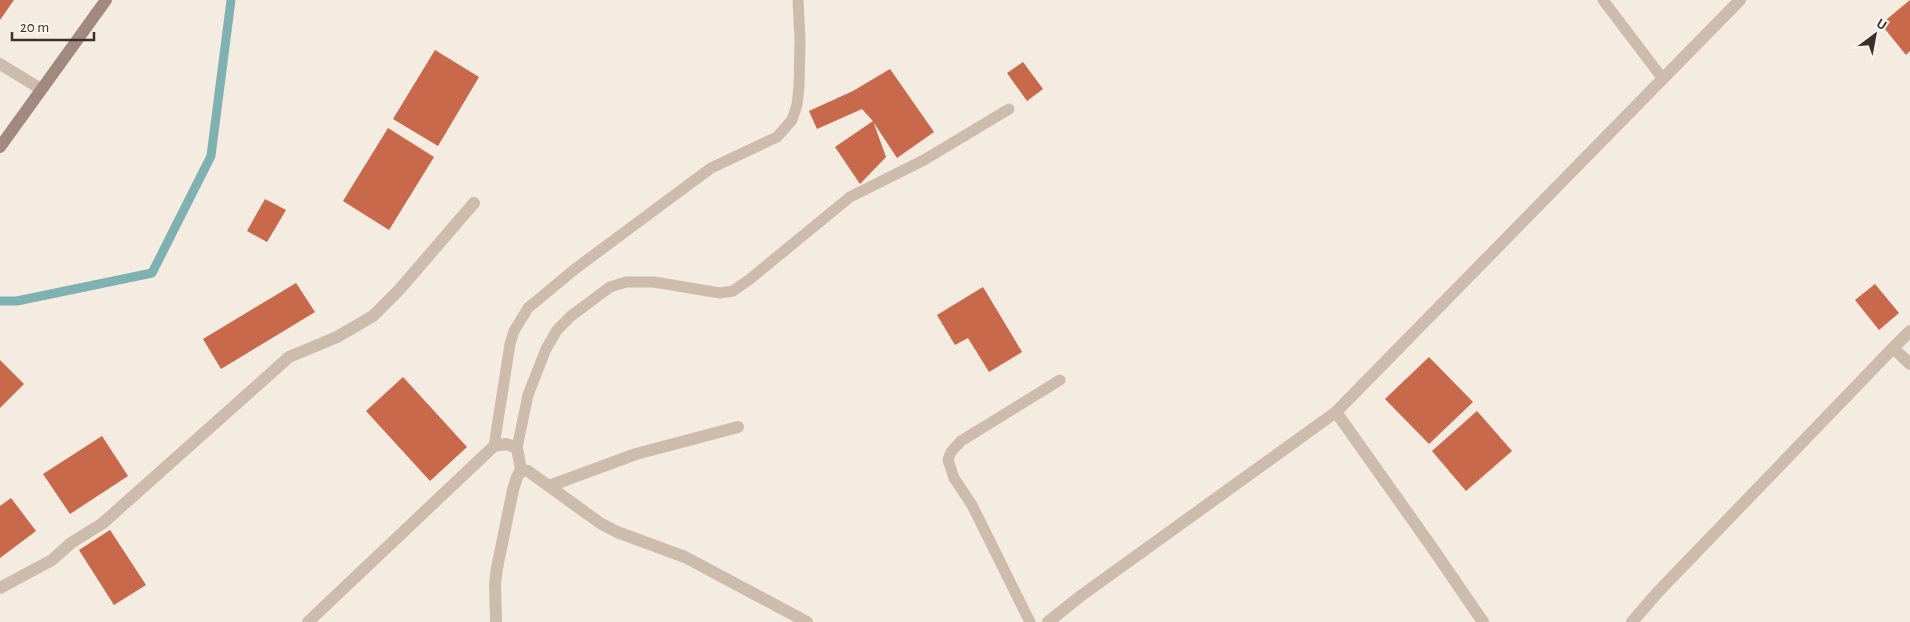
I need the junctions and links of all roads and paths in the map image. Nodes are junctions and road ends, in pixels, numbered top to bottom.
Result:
1 (106, 0) edge
2 (798, 0) edge
3 (1603, 0) edge
4 (1740, 0) edge
5 (0, 64) edge
6 (1663, 79) junction
7 (41, 88) junction
8 (1009, 109) dead end
9 (0, 147) edge
10 (474, 203) dead end
11 (1910, 331) edge
12 (1893, 348) junction
13 (1910, 364) edge
14 (1060, 380) dead end
15 (1336, 412) junction
16 (738, 427) dead end
17 (494, 446) junction
18 (517, 448) junction
19 (521, 470) junction
20 (549, 486) junction
21 (0, 588) edge
22 (308, 622) edge
23 (496, 622) edge
24 (807, 622) edge
25 (1030, 622) edge
26 (1048, 622) edge
27 (1483, 622) edge
28 (1632, 622) edge

1 - 7 street
2 - 17 lane
3 - 6 lane
4 - 6 street
5 - 7 street
6 - 15 street
7 - 9 street
8 - 18 lane
10 - 21 street
11 - 12 street
12 - 13 street
12 - 28 street
14 - 25 lane
15 - 26 street
15 - 27 street
16 - 20 street
17 - 18 street
17 - 22 street
18 - 19 street
19 - 20 street
19 - 23 street
20 - 24 street

